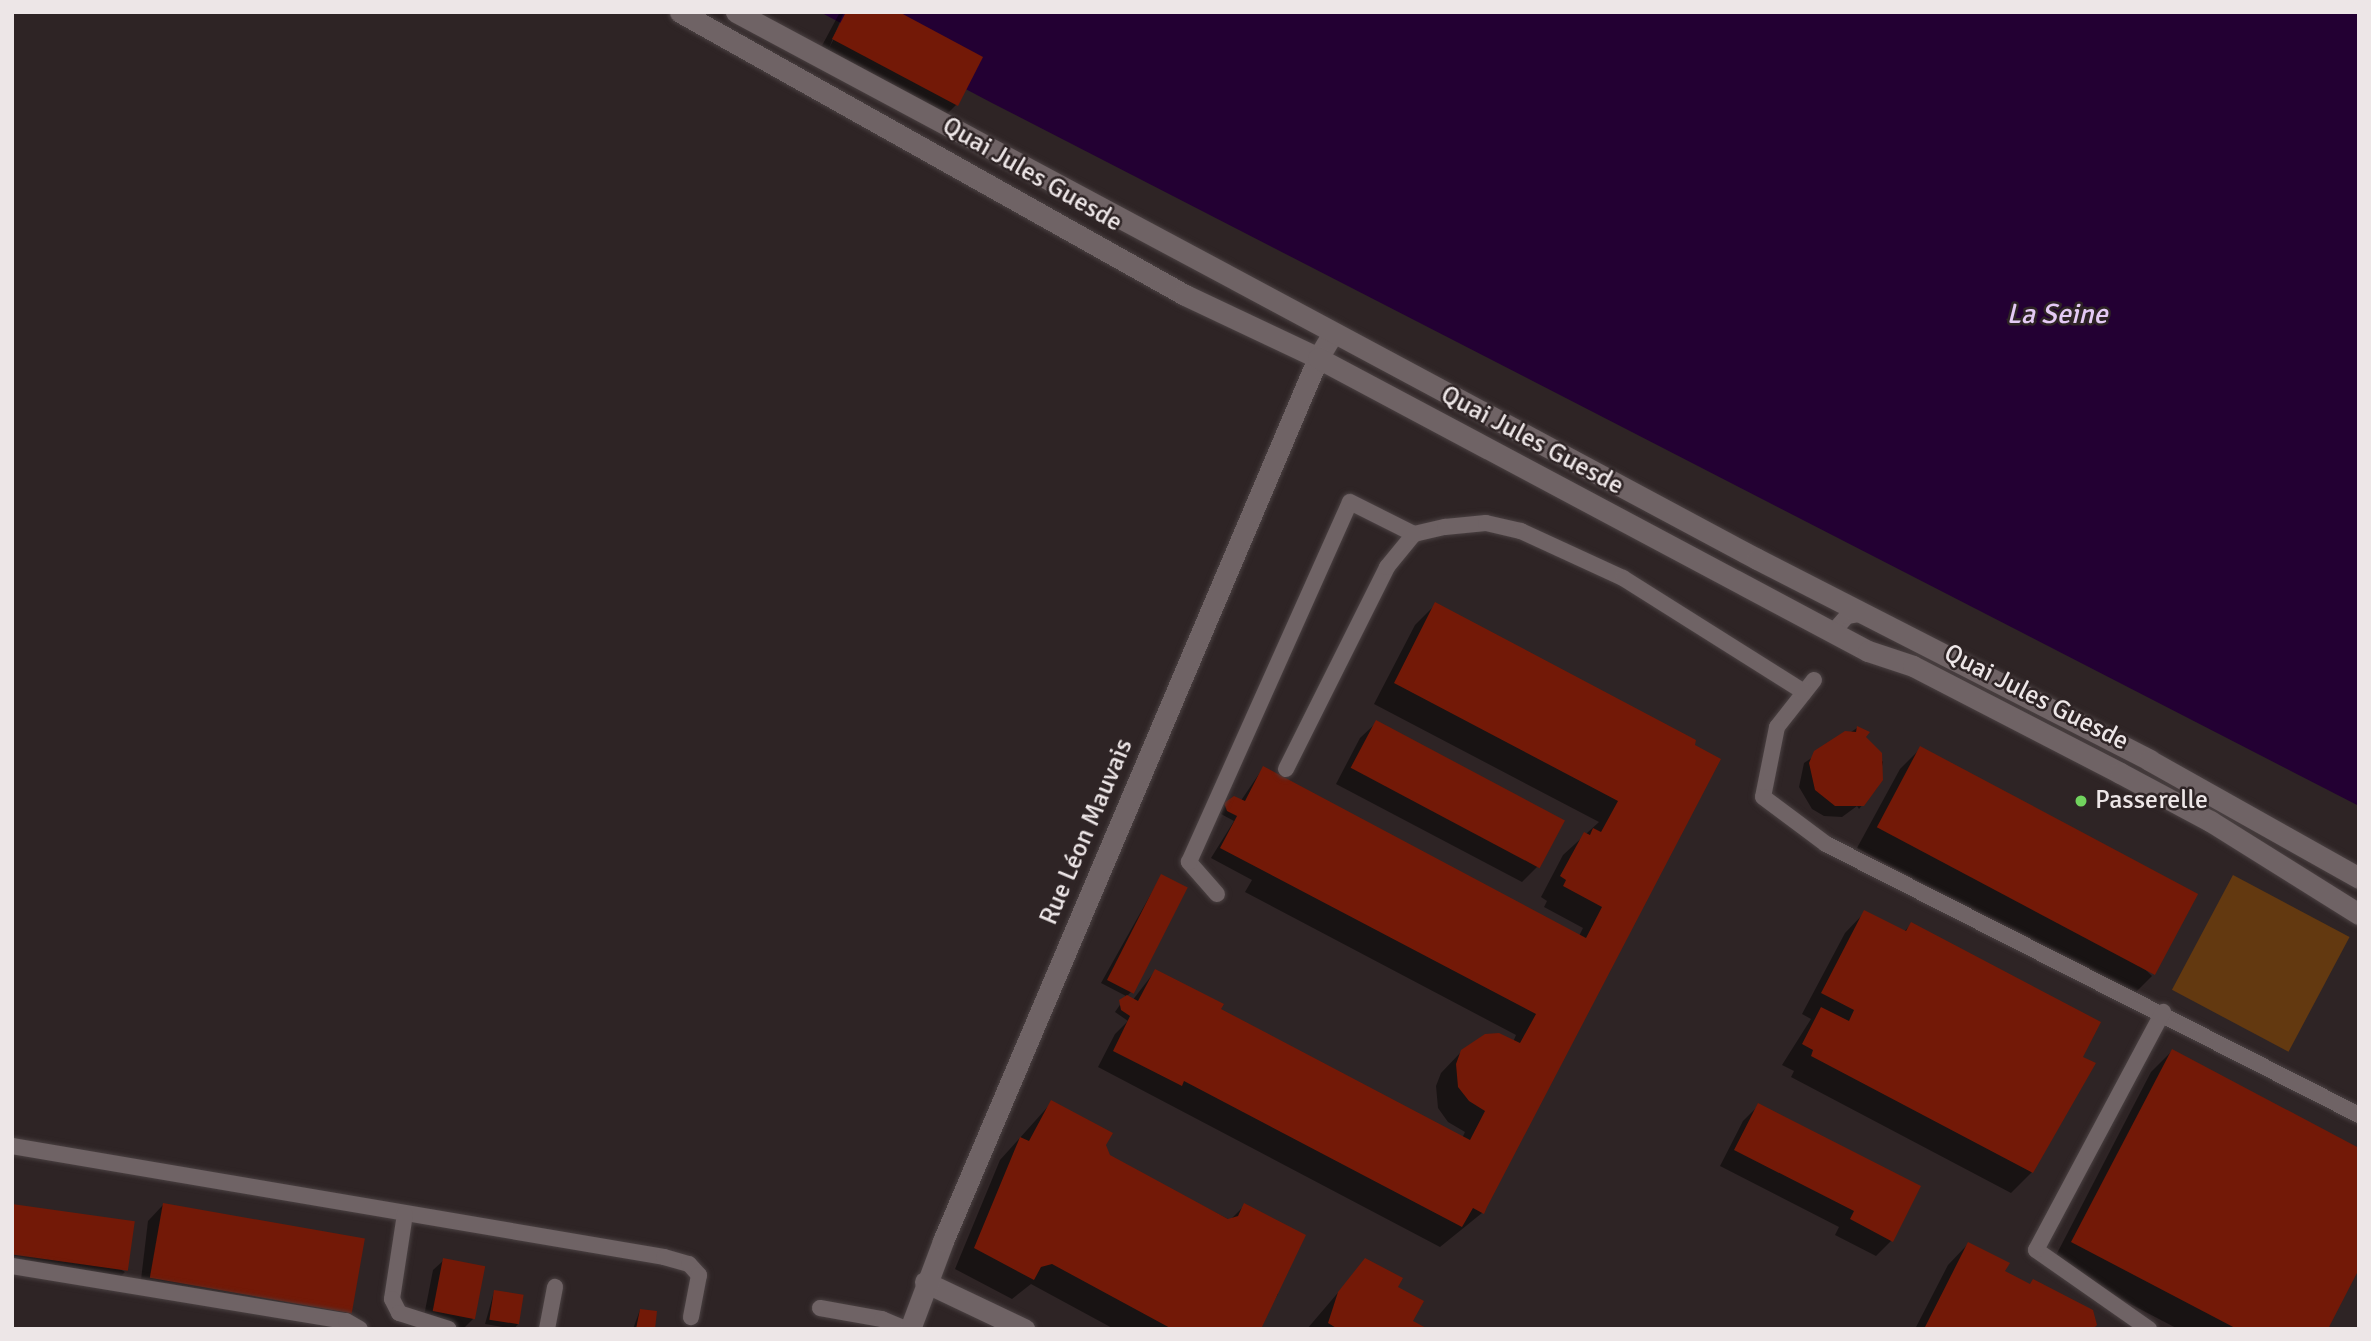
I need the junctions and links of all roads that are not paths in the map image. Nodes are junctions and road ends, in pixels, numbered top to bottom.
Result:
1 (680, 12) edge
2 (736, 12) edge
3 (1334, 333) junction
4 (1318, 358) junction
5 (1413, 534) junction
6 (1864, 612) junction
7 (1833, 632) junction
8 (1286, 769) dead end
9 (2359, 878) edge
10 (1217, 894) dead end
11 (2359, 914) edge
12 (2163, 1012) junction
13 (2359, 1115) edge
14 (12, 1146) edge
15 (405, 1214) junction
16 (12, 1266) edge
17 (925, 1282) junction
18 (555, 1287) dead end
19 (820, 1308) dead end
20 (691, 1317) dead end
21 (360, 1329) edge
22 (449, 1329) edge
23 (547, 1329) edge
24 (908, 1329) edge
25 (1024, 1329) edge
26 (2149, 1329) edge

1 - 4 main road, Quai Jules Guesde
2 - 3 main road, Quai Jules Guesde
3 - 4 main road, Rue Léon Mauvais
3 - 6 main road, Quai Jules Guesde
4 - 7 main road, Quai Jules Guesde
4 - 17 main road, Rue Léon Mauvais
5 - 8 lane
5 - 10 lane
5 - 12 lane
6 - 7 lane
6 - 9 main road, Quai Jules Guesde
7 - 11 main road, Quai Jules Guesde
12 - 13 lane
12 - 26 lane
14 - 15 lane
15 - 20 lane
15 - 22 lane
16 - 21 lane
17 - 24 main road, Rue Léon Mauvais
17 - 25 main road
18 - 23 lane
19 - 24 lane

